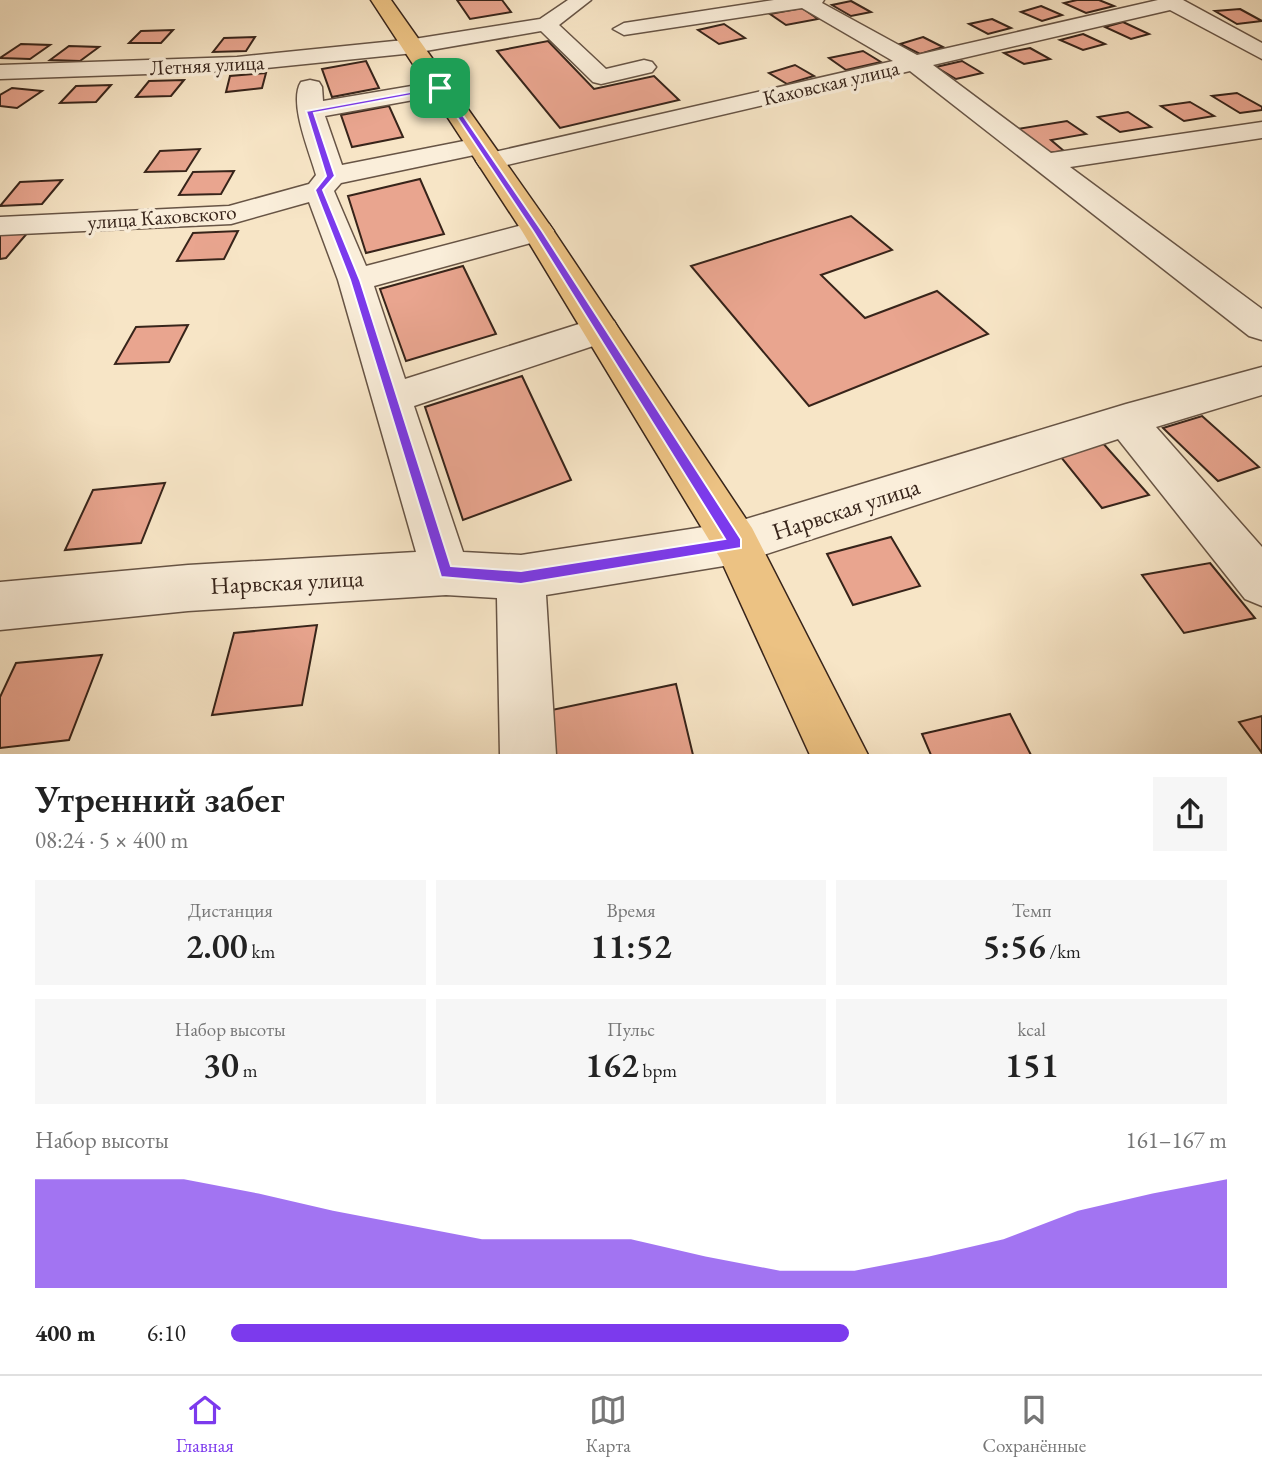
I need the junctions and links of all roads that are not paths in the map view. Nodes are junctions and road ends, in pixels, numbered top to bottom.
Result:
1 (381, 0) edge
2 (807, 1) edge
3 (1170, 1) edge
4 (562, 9) edge
5 (624, 29) dead end
6 (414, 46) junction
7 (1262, 52) edge
8 (312, 58) junction
9 (915, 64) junction
10 (644, 67) dead end
11 (0, 72) edge
12 (440, 88) junction
13 (310, 111) junction
14 (1262, 130) edge
15 (484, 153) junction
16 (1046, 162) junction
17 (325, 183) junction
18 (0, 226) edge
19 (538, 231) junction
20 (355, 280) junction
21 (1262, 327) edge
22 (601, 330) junction
23 (1262, 380) edge
24 (393, 398) junction
25 (1126, 420) junction
26 (736, 544) junction
27 (446, 573) junction
28 (521, 577) junction
29 (1262, 583) edge
30 (0, 606) edge
31 (528, 754) edge
32 (840, 754) edge

1 - 6 main road
2 - 5 street
2 - 9 street
3 - 7 street
3 - 9 street, Каховская улица
4 - 6 street, Летняя улица
4 - 10 street
6 - 8 street, Летняя улица
6 - 12 main road
8 - 11 street, Летняя улица
8 - 13 street
9 - 15 street, Каховская улица
9 - 16 street
12 - 13 street
12 - 15 main road
13 - 17 street
14 - 16 street
15 - 17 street, улица Каховского
15 - 19 main road
16 - 21 street
17 - 18 street, улица Каховского
17 - 20 street
19 - 20 street
19 - 22 main road
20 - 24 street
22 - 24 street
22 - 26 main road
23 - 25 street, Нарвская улица
24 - 27 street
25 - 26 street, Нарвская улица
25 - 29 street
26 - 28 street, Нарвская улица
26 - 32 main road
27 - 28 street, Нарвская улица
27 - 30 street, Нарвская улица
28 - 31 street

